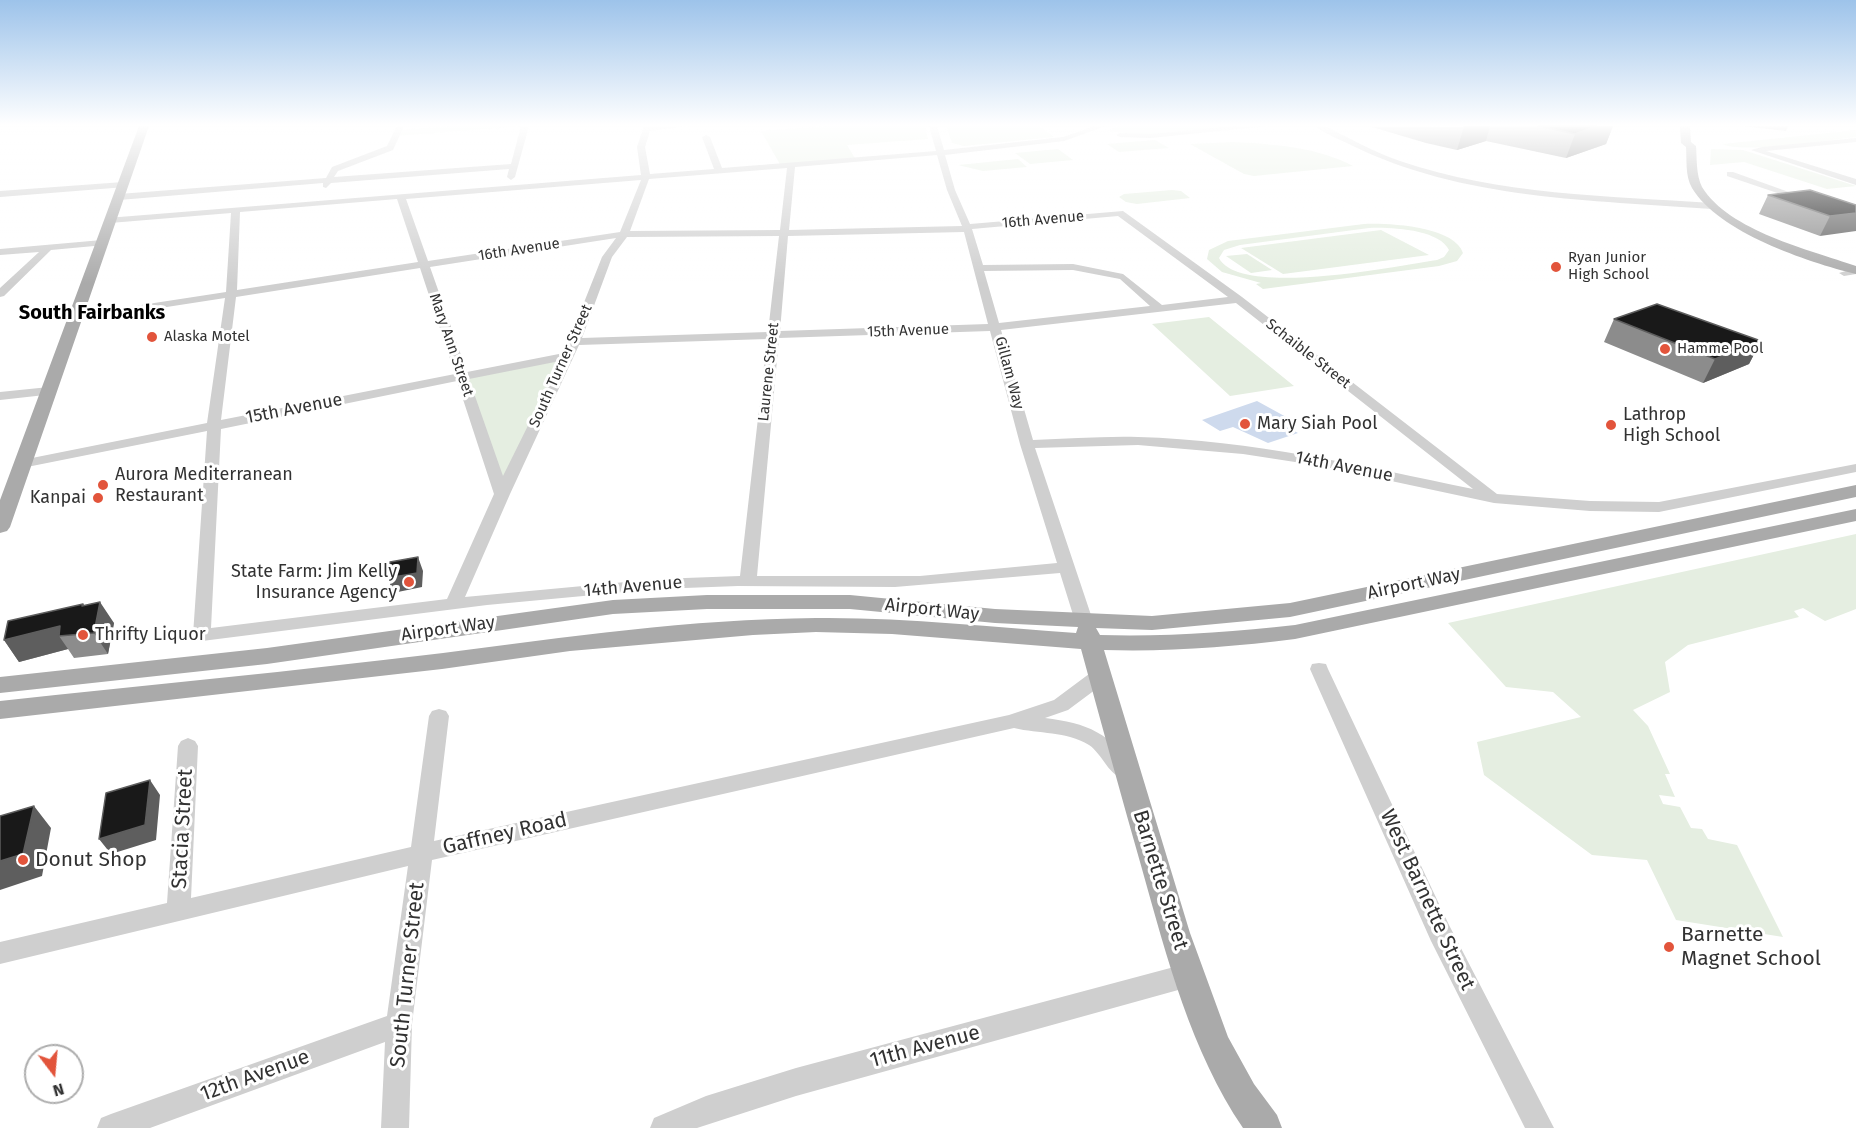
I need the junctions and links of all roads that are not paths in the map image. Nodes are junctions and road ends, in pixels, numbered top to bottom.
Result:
1 (125, 179) edge
2 (346, 179) edge
3 (510, 179) edge
4 (626, 179) edge
5 (645, 179) edge
6 (790, 179) edge
7 (948, 179) edge
8 (1459, 179) edge
9 (1696, 179) edge
10 (1744, 179) edge
11 (328, 180) junction
12 (509, 188) junction
13 (121, 191) junction
14 (0, 194) edge
15 (400, 197) junction
16 (1813, 202) edge
17 (317, 203) junction
18 (1706, 205) junction
19 (236, 210) junction
20 (1120, 213) joint
21 (110, 220) junction
22 (967, 228) junction
23 (784, 233) junction
24 (624, 234) junction
25 (102, 243) junction
26 (48, 248) junction
27 (0, 252) edge
28 (424, 265) junction
29 (979, 268) junction
30 (1853, 273) edge
31 (0, 294) edge
32 (231, 295) junction
33 (1238, 300) junction
34 (1159, 308) junction
35 (76, 318) junction
36 (997, 327) junction
37 (773, 336) junction
38 (575, 342) junction
39 (566, 356) junction
40 (461, 377) junction
41 (49, 391) junction
42 (0, 396) edge
43 (214, 424) junction
44 (1028, 444) junction
45 (22, 464) junction
46 (1856, 468) edge
47 (1856, 491) edge
48 (502, 494) junction
49 (1494, 498) junction
50 (1856, 515) edge
51 (0, 527) edge
52 (1066, 567) junction
53 (748, 580) junction
54 (453, 604) junction
55 (1087, 631) junction
56 (1319, 669) dead end
57 (1100, 676) junction
58 (0, 685) edge
59 (0, 710) edge
60 (439, 716) dead end
61 (1011, 722) junction
62 (188, 746) dead end
63 (1131, 781) junction
64 (423, 853) junction
65 (178, 912) junction
66 (0, 953) edge
67 (1189, 975) junction
68 (399, 1024) junction
69 (111, 1128) edge
70 (395, 1128) edge
71 (664, 1128) edge
72 (1264, 1128) edge
73 (1540, 1128) edge

1 - 13 main road
2 - 11 street
3 - 12 street
4 - 12 street
5 - 24 street, South Turner Street
6 - 23 street, Laurene Street
7 - 22 street, Gillam Way
8 - 18 street
9 - 18 main road
10 - 16 street
11 - 13 street
11 - 17 street
12 - 15 street
13 - 14 street
13 - 21 main road
15 - 17 street
15 - 28 street, Mary Ann Street
17 - 19 street
18 - 30 main road
19 - 21 street
19 - 32 street
20 - 22 street, 16th Avenue
20 - 33 street, Schaible Street
21 - 25 main road
22 - 23 street, 16th Avenue
22 - 29 street, Gillam Way
23 - 24 street, 16th Avenue
23 - 37 street, Laurene Street
24 - 28 street, 16th Avenue
24 - 38 street, South Turner Street
25 - 26 street
25 - 35 main road
26 - 27 street
26 - 31 street
28 - 32 street, 16th Avenue
28 - 40 street, Mary Ann Street
29 - 34 street
29 - 36 street, Gillam Way
32 - 35 street, 16th Avenue
32 - 43 street
33 - 34 street, 15th Avenue
33 - 49 street, Schaible Street
34 - 36 street, 15th Avenue
35 - 41 main road
36 - 37 street, 15th Avenue
36 - 44 street, Gillam Way
37 - 38 street, 15th Avenue
37 - 53 street, Laurene Street
38 - 39 street, South Turner Street
39 - 40 street, 15th Avenue
39 - 48 street, South Turner Street
40 - 43 street, 15th Avenue
40 - 48 street, Mary Ann Street
41 - 42 street
41 - 45 main road
43 - 45 street, 15th Avenue
43 - 54 street, 14th Avenue
44 - 49 street, 14th Avenue
44 - 52 street, Gillam Way
45 - 51 main road
46 - 49 street, 14th Avenue
47 - 55 main road, Airport Way
48 - 54 street, South Turner Street
50 - 55 main road, Airport Way
52 - 53 street, 14th Avenue
52 - 55 street, Gillam Way
53 - 54 street, 14th Avenue
55 - 57 main road, Barnette Street
55 - 58 main road, Airport Way
55 - 59 main road, Airport Way
56 - 73 street, West Barnette Street
57 - 61 street, Gaffney Road
57 - 63 main road, Barnette Street
60 - 64 street, South Turner Street
61 - 63 street, Gaffney Road
61 - 64 street, Gaffney Road
62 - 65 street, Stacia Street
63 - 67 main road, Barnette Street
64 - 65 street, Gaffney Road
64 - 68 street, South Turner Street
65 - 66 street, Gaffney Road
67 - 71 street, 11th Avenue
67 - 72 main road, Barnette Street
68 - 69 street, 12th Avenue
68 - 70 street, South Turner Street

